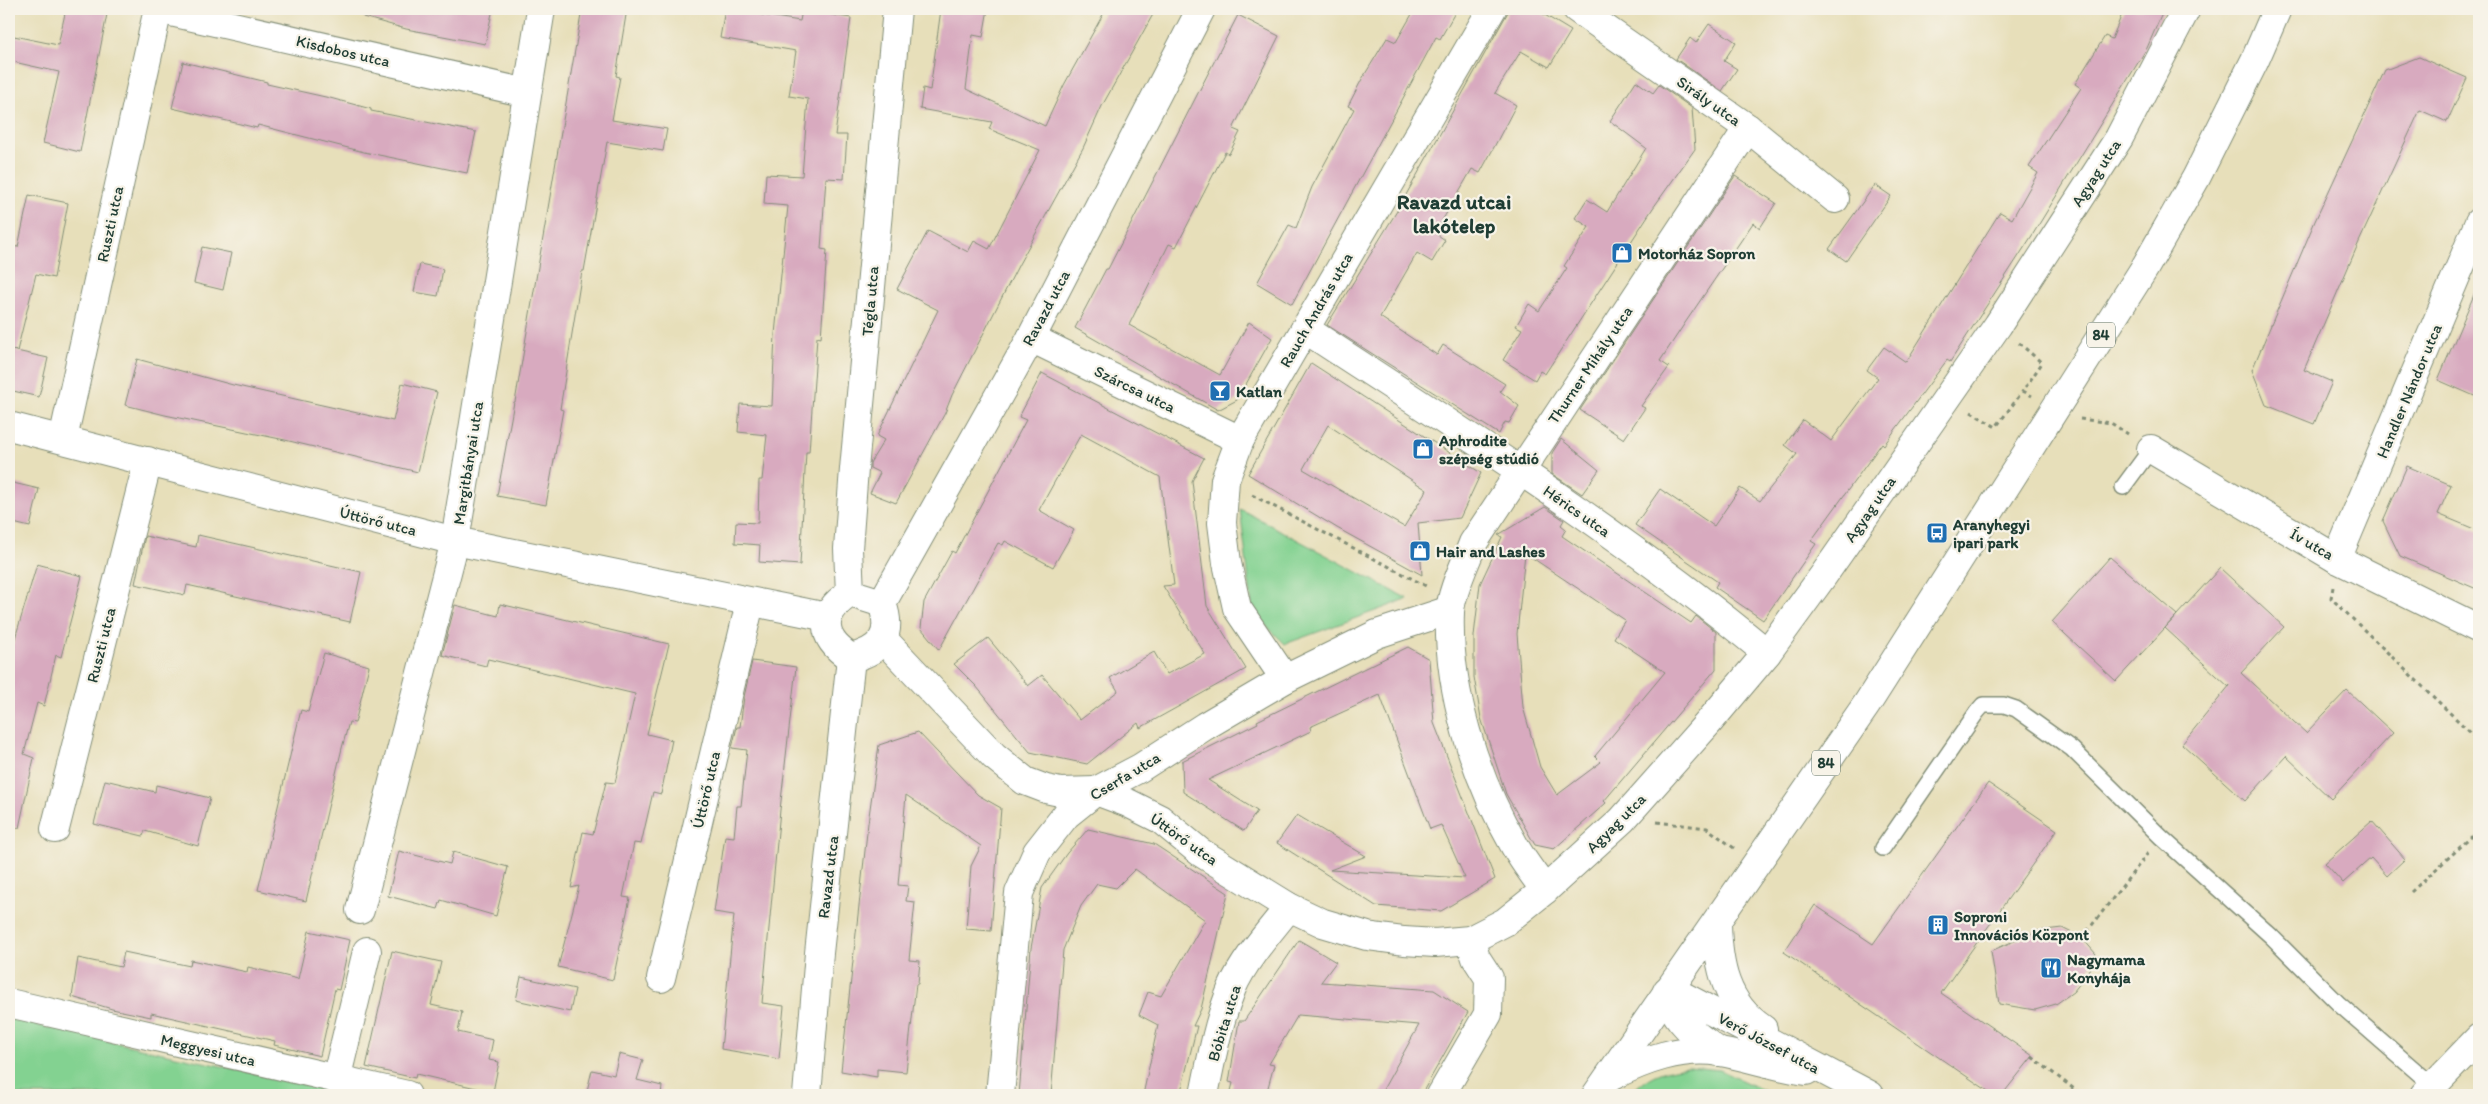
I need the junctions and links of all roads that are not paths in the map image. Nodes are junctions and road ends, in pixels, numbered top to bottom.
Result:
1 (158, 9) edge
2 (541, 9) edge
3 (898, 9) edge
4 (1201, 9) edge
5 (1492, 9) edge
6 (1577, 9) edge
7 (2186, 9) edge
8 (2277, 9) edge
9 (528, 93) junction
10 (1748, 128) junction
11 (1835, 199) dead end
12 (2478, 230) edge
13 (1306, 329) junction
14 (1031, 338) junction
15 (9, 426) edge
16 (63, 439) junction
17 (1240, 440) junction
18 (2151, 450) joint
19 (148, 462) junction
20 (1520, 470) junction
21 (2123, 487) dead end
22 (455, 541) junction
23 (2338, 559) junction
24 (850, 593) junction
25 (750, 603) junction
26 (882, 603) junction
27 (1451, 605) junction
28 (827, 618) junction
29 (2479, 629) edge
30 (884, 640) junction
31 (1766, 653) junction
32 (852, 658) junction
33 (1285, 679) junction
34 (1096, 791) junction
35 (55, 830) dead end
36 (1882, 848) dead end
37 (1545, 890) junction
38 (1289, 907) junction
39 (360, 910) dead end
40 (1717, 923) junction
41 (1470, 940) junction
42 (367, 951) dead end
43 (661, 978) dead end
44 (1667, 991) junction
45 (9, 1003) edge
46 (2479, 1038) edge
47 (1719, 1052) junction
48 (1832, 1076) junction
49 (336, 1080) junction
50 (1603, 1086) edge
51 (2428, 1090) edge
52 (407, 1095) edge
53 (807, 1095) edge
54 (1000, 1095) edge
55 (1204, 1095) edge
56 (1441, 1095) edge
57 (1870, 1095) edge

1 - 9 street, Kisdobos utca
1 - 16 street, Ruszti utca
2 - 9 street, Margitbányai utca
3 - 24 street, Tégla utca
4 - 14 street, Ravazd utca
5 - 13 street, Rauch András utca
6 - 10 street, Sirály utca
7 - 31 street, Agyag utca
8 - 40 street, 84
9 - 22 street, Margitbányai utca
10 - 11 street, Sirály utca
10 - 20 street, Thurner Mihály utca
12 - 23 street, Handler Nándor utca
13 - 17 street, Rauch András utca
13 - 20 street, Hérics utca
14 - 17 street, Szárcsa utca
14 - 26 street, Ravazd utca
15 - 16 street, Úttörő utca
16 - 19 street, Úttörő utca
17 - 33 street, Rauch András utca
18 - 21 lane
18 - 23 street, Ív utca
19 - 22 street, Úttörő utca
19 - 35 street, Ruszti utca
20 - 27 street, Thurner Mihály utca
20 - 31 street, Hérics utca
22 - 25 street, Úttörő utca
22 - 39 street, Margitbányai utca
23 - 29 street, Ív utca
24 - 26 street
24 - 28 street
25 - 28 street, Úttörő utca
25 - 43 street, Úttörő utca
26 - 30 street
27 - 33 street, Cserfa utca
27 - 37 street, Thurner Mihály utca
28 - 32 street
30 - 32 street
30 - 34 street, Úttörő utca
31 - 37 street, Agyag utca
32 - 53 street, Ravazd utca
33 - 34 street, Cserfa utca
34 - 38 street, Úttörő utca
34 - 54 street, Cserfa utca
36 - 51 lane
37 - 41 street, Agyag utca
38 - 41 street, Úttörő utca
38 - 55 street, Bóbita utca
40 - 44 street, 84
40 - 48 street
41 - 56 street
42 - 49 street
44 - 47 street
44 - 48 street, Verő József utca
44 - 50 street, 84
45 - 49 street, Meggyesi utca
46 - 51 street
47 - 48 street
47 - 50 street
48 - 57 street, Verő József utca
49 - 52 street, Meggyesi utca

